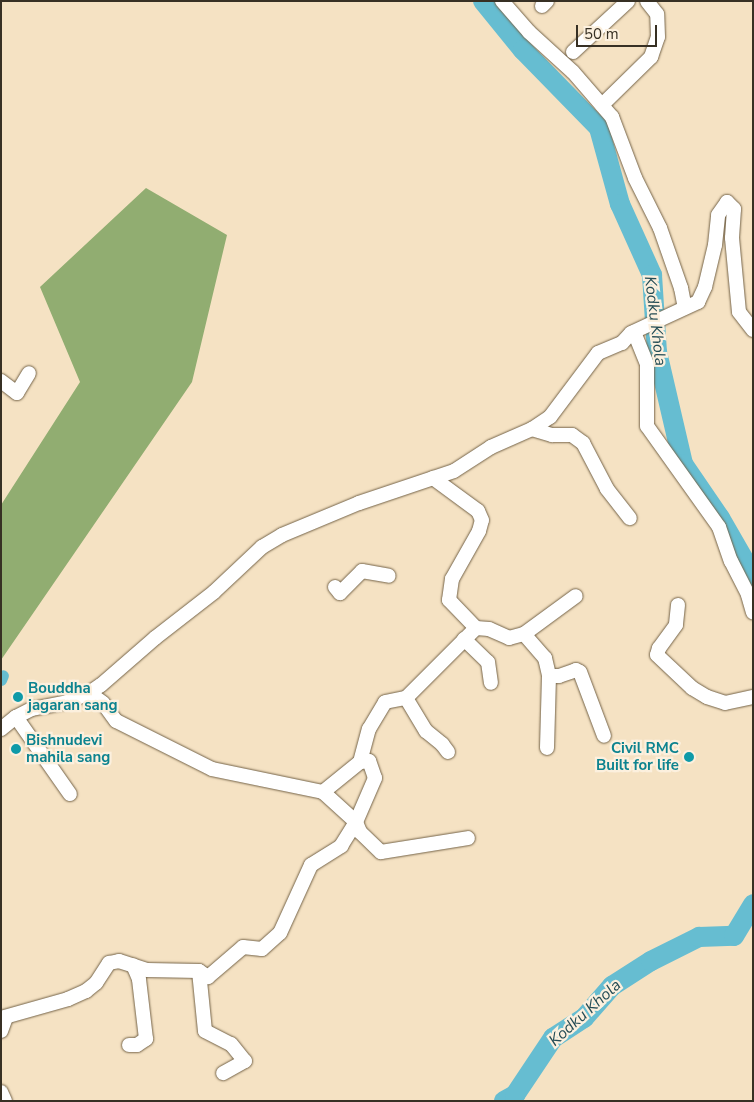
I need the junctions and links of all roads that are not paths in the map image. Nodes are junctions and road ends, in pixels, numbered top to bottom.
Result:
1 (502, 1) edge
2 (628, 1) edge
3 (647, 1) edge
4 (573, 52) dead end
5 (602, 105) junction
6 (685, 308) junction
7 (639, 329) junction
8 (753, 330) edge
9 (29, 373) dead end
10 (1, 381) edge
11 (532, 429) junction
12 (433, 478) junction
13 (630, 518) dead end
14 (389, 576) dead end
15 (335, 587) dead end
16 (576, 596) dead end
17 (678, 605) dead end
18 (753, 612) edge
19 (476, 628) junction
20 (524, 634) junction
21 (464, 640) junction
22 (549, 676) junction
23 (491, 683) dead end
24 (89, 693) junction
25 (753, 697) edge
26 (406, 698) junction
27 (16, 717) junction
28 (1, 729) edge
29 (604, 736) dead end
30 (547, 748) dead end
31 (448, 752) dead end
32 (360, 762) junction
33 (323, 792) junction
34 (70, 794) dead end
35 (356, 822) junction
36 (468, 838) dead end
37 (133, 965) junction
38 (199, 971) junction
39 (4, 1018) edge
40 (1, 1031) edge
41 (129, 1045) dead end
42 (223, 1073) dead end
43 (1, 1092) edge
44 (4, 1101) edge

1 - 5 street
2 - 4 street
3 - 5 street
5 - 6 street
6 - 7 street
6 - 8 street
7 - 11 street
7 - 18 street
9 - 10 street
11 - 12 street
11 - 13 street
12 - 19 street
12 - 24 street
14 - 15 street
16 - 20 street
17 - 25 street
19 - 20 street
19 - 21 street
20 - 22 street
21 - 23 street
21 - 26 street
22 - 29 street
22 - 30 street
24 - 27 street
24 - 33 street
26 - 31 street
26 - 32 street
27 - 28 street
27 - 34 street
32 - 33 street
32 - 35 street
33 - 35 street
35 - 36 street
35 - 38 street
37 - 38 street
37 - 39 street
37 - 41 street
38 - 42 street
39 - 40 street
43 - 44 street

